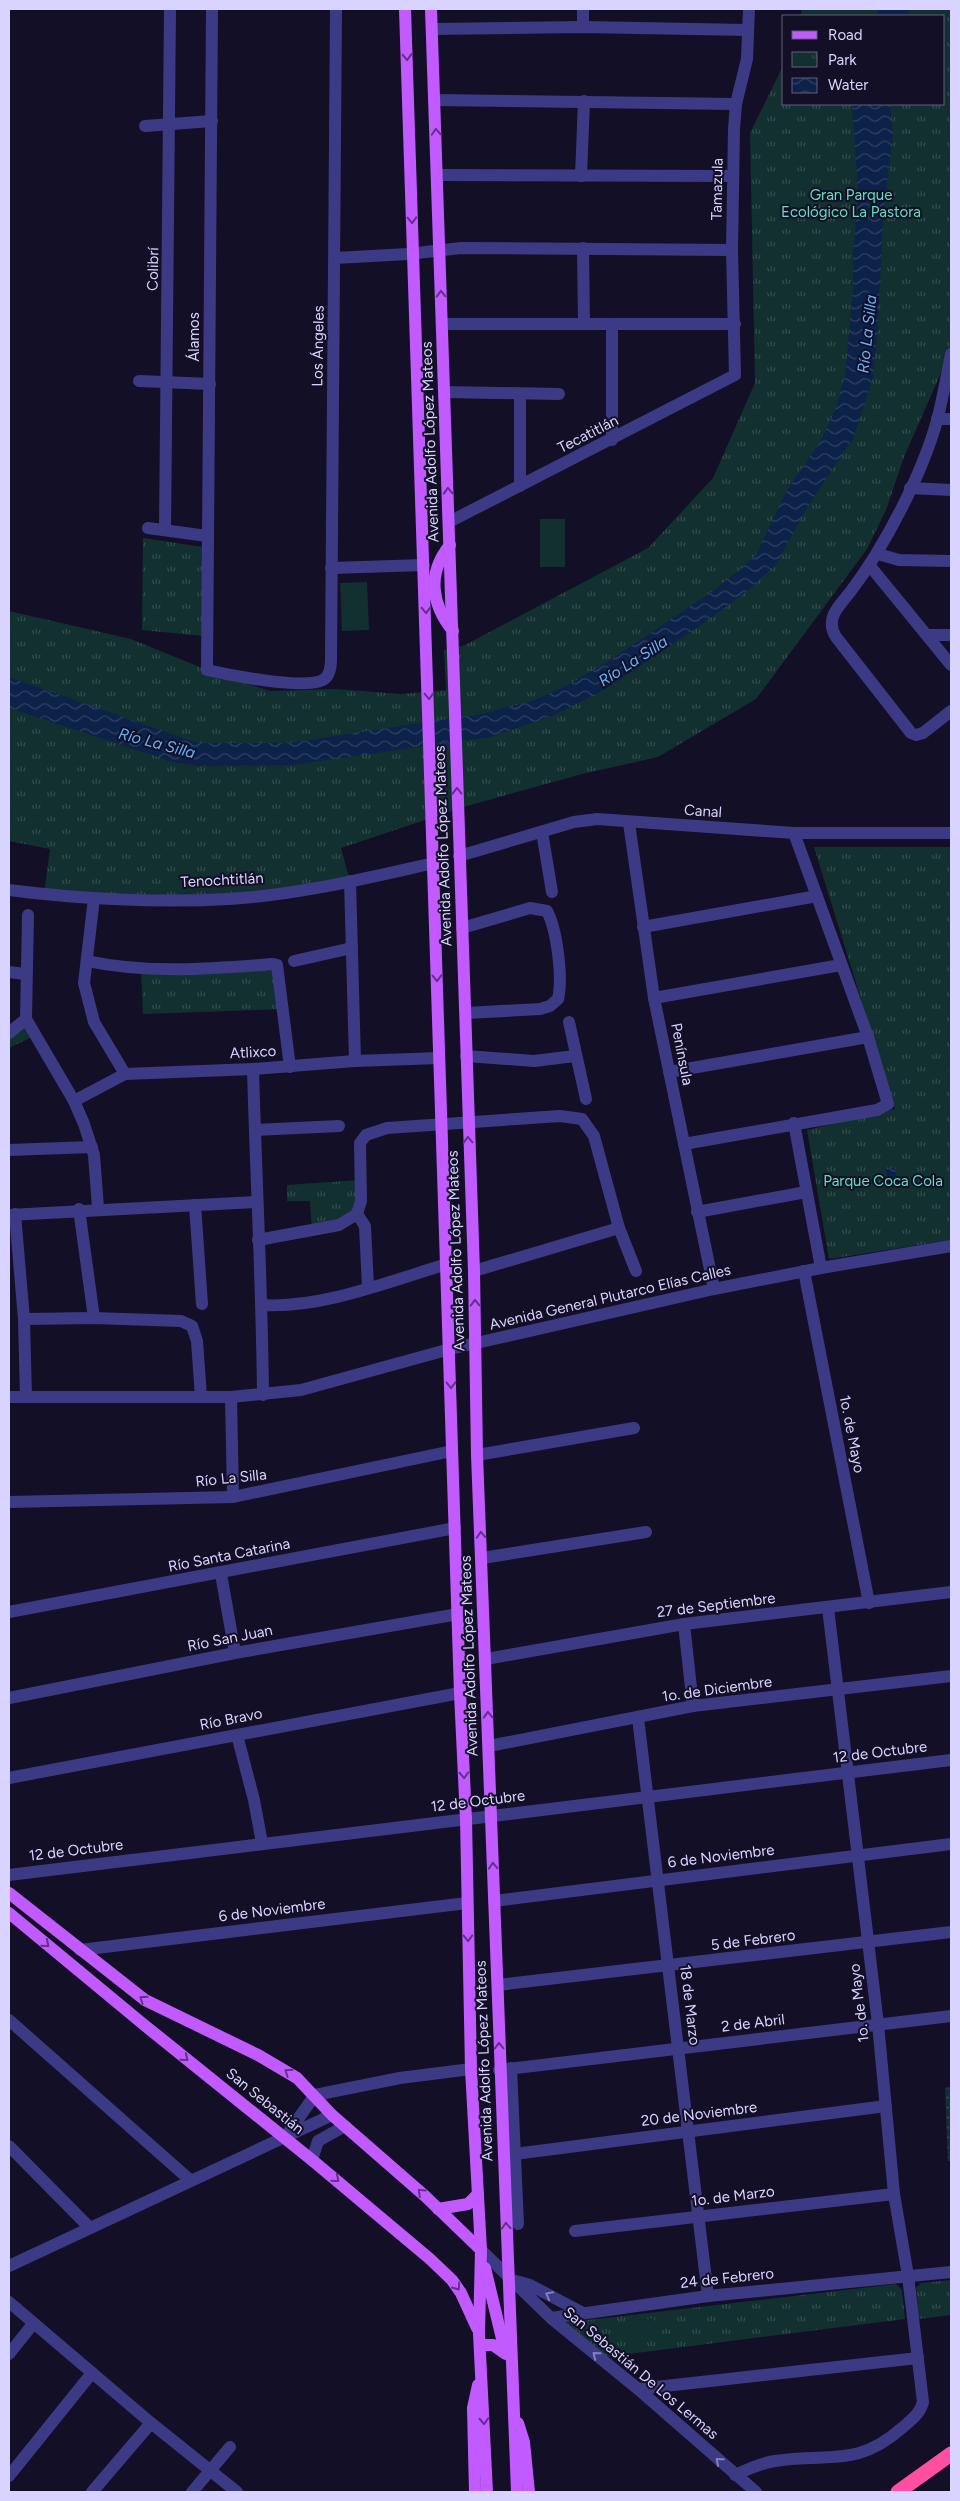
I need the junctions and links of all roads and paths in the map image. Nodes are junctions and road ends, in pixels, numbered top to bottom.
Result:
1 (170, 9) edge
2 (212, 9) edge
3 (336, 9) edge
4 (405, 9) edge
5 (432, 9) edge
6 (583, 9) edge
7 (749, 9) edge
8 (583, 27) junction
9 (432, 29) junction
10 (748, 30) junction
11 (434, 100) junction
12 (584, 101) junction
13 (736, 104) junction
14 (212, 121) junction
15 (170, 124) junction
16 (144, 126) dead end
17 (438, 174) junction
18 (581, 176) junction
19 (733, 176) junction
20 (583, 248) junction
21 (439, 250) junction
22 (732, 250) junction
23 (414, 253) junction
24 (335, 258) junction
25 (442, 324) junction
26 (584, 324) junction
27 (612, 324) junction
28 (735, 324) junction
29 (951, 354) edge
30 (736, 371) joint
31 (139, 380) dead end
32 (168, 383) junction
33 (210, 384) junction
34 (445, 392) junction
35 (520, 394) junction
36 (559, 394) dead end
37 (937, 419) junction
38 (951, 419) edge
39 (612, 440) junction
40 (520, 486) junction
41 (910, 488) junction
42 (951, 490) edge
43 (449, 522) junction
44 (148, 528) dead end
45 (165, 530) junction
46 (207, 536) junction
47 (878, 554) junction
48 (951, 561) edge
49 (424, 565) junction
50 (870, 566) junction
51 (331, 568) junction
52 (928, 635) junction
53 (951, 635) edge
54 (951, 665) edge
55 (322, 680) joint
56 (951, 711) edge
57 (629, 823) junction
58 (542, 832) junction
59 (794, 833) junction
60 (951, 833) edge
61 (459, 856) junction
62 (434, 863) junction
63 (350, 881) junction
64 (9, 890) edge
65 (552, 892) dead end
66 (817, 896) junction
67 (94, 898) junction
68 (28, 915) dead end
69 (643, 927) junction
70 (462, 928) junction
71 (352, 948) junction
72 (87, 961) junction
73 (294, 961) dead end
74 (842, 965) junction
75 (9, 972) edge
76 (25, 974) junction
77 (654, 998) junction
78 (466, 1013) junction
79 (26, 1019) junction
80 (569, 1022) dead end
81 (9, 1034) edge
82 (868, 1037) junction
83 (466, 1056) junction
84 (575, 1056) junction
85 (439, 1058) junction
86 (355, 1061) junction
87 (290, 1067) junction
88 (253, 1069) junction
89 (669, 1072) junction
90 (125, 1074) junction
91 (586, 1099) dead end
92 (74, 1101) junction
93 (468, 1121) junction
94 (442, 1123) junction
95 (794, 1123) junction
96 (339, 1126) dead end
97 (254, 1130) junction
98 (684, 1144) junction
99 (92, 1147) junction
100 (9, 1150) edge
101 (806, 1192) junction
102 (256, 1202) junction
103 (195, 1205) junction
104 (98, 1208) junction
105 (79, 1209) junction
106 (697, 1212) junction
107 (12, 1214) edge
108 (357, 1214) junction
109 (620, 1228) junction
110 (258, 1240) junction
111 (951, 1246) edge
112 (447, 1264) junction
113 (821, 1268) junction
114 (474, 1271) junction
115 (636, 1271) dead end
116 (804, 1271) junction
117 (368, 1287) junction
118 (714, 1290) junction
119 (202, 1304) dead end
120 (262, 1306) junction
121 (94, 1318) junction
122 (24, 1319) junction
123 (476, 1343) junction
124 (450, 1349) junction
125 (263, 1395) junction
126 (9, 1397) edge
127 (26, 1397) junction
128 (201, 1397) junction
129 (231, 1397) junction
130 (634, 1428) dead end
131 (452, 1451) junction
132 (477, 1456) junction
133 (233, 1497) junction
134 (9, 1502) edge
135 (455, 1528) junction
136 (646, 1532) dead end
137 (482, 1558) junction
138 (221, 1574) junction
139 (951, 1592) edge
140 (869, 1603) junction
141 (828, 1608) junction
142 (9, 1612) edge
143 (458, 1614) junction
144 (684, 1624) junction
145 (235, 1653) junction
146 (486, 1659) junction
147 (951, 1676) edge
148 (838, 1690) junction
149 (460, 1693) junction
150 (9, 1698) edge
151 (693, 1706) junction
152 (638, 1718) junction
153 (237, 1735) junction
154 (489, 1746) junction
155 (951, 1760) edge
156 (847, 1772) junction
157 (9, 1778) edge
158 (647, 1797) junction
159 (490, 1816) junction
160 (466, 1819) junction
161 (262, 1843) junction
162 (951, 1844) edge
163 (858, 1855) junction
164 (9, 1874) edge
165 (657, 1880) junction
166 (9, 1893) edge
167 (494, 1901) junction
168 (468, 1903) junction
169 (9, 1913) edge
170 (951, 1932) edge
171 (868, 1943) junction
172 (80, 1950) junction
173 (668, 1967) junction
174 (498, 1986) junction
175 (951, 2016) edge
176 (9, 2020) edge
177 (878, 2024) junction
178 (679, 2048) junction
179 (505, 2069) junction
180 (471, 2070) junction
181 (314, 2095) junction
182 (886, 2106) junction
183 (332, 2115) junction
184 (345, 2126) junction
185 (688, 2132) junction
186 (284, 2138) junction
187 (9, 2146) edge
188 (515, 2154) junction
189 (312, 2160) junction
190 (190, 2180) junction
191 (478, 2194) junction
192 (894, 2194) junction
193 (438, 2209) junction
194 (699, 2216) junction
195 (518, 2224) dead end
196 (89, 2227) junction
197 (575, 2231) dead end
198 (481, 2250) junction
199 (9, 2266) edge
200 (951, 2272) edge
201 (908, 2276) junction
202 (511, 2278) junction
203 (708, 2296) junction
204 (9, 2302) edge
205 (583, 2313) junction
206 (551, 2318) junction
207 (33, 2324) junction
208 (480, 2340) junction
209 (9, 2354) edge
210 (506, 2354) junction
211 (918, 2358) junction
212 (92, 2373) junction
213 (511, 2373) junction
214 (638, 2389) junction
215 (513, 2407) junction
216 (151, 2423) junction
217 (230, 2446) dead end
218 (951, 2455) edge
219 (211, 2470) junction
220 (735, 2475) junction
221 (9, 2476) edge
222 (483, 2491) edge
223 (92, 2492) edge
224 (192, 2492) edge
225 (237, 2492) edge
226 (516, 2492) edge
227 (529, 2492) edge
228 (756, 2492) edge
229 (898, 2492) edge
230 (912, 2492) edge

1 - 15 street, Colibrí
2 - 14 street, Álamos
3 - 24 street, Los Ángeles
4 -> 23 main road, Avenida Adolfo López Mateos
5 - 9 main road, Avenida Adolfo López Mateos
6 - 8 street
7 - 10 street, Tamazula
8 - 9 street
8 - 10 street
9 - 11 main road, Avenida Adolfo López Mateos
10 - 13 street, Tamazula
11 - 12 street
17 -> 11 main road, Avenida Adolfo López Mateos
12 - 13 street
12 - 18 street
13 - 19 street, Tamazula
14 - 15 street
14 - 33 street, Álamos
15 - 16 street
15 - 32 street, Colibrí
17 - 18 street
17 - 21 main road, Avenida Adolfo López Mateos
18 - 19 street
19 - 22 street, Tamazula
20 - 21 street
20 - 22 street
20 - 26 street
21 - 23 street
25 -> 21 main road, Avenida Adolfo López Mateos
22 - 28 street, Tamazula
23 - 24 street
23 - 49 main road, Avenida Adolfo López Mateos
24 - 51 street, Los Ángeles
25 - 26 street
25 - 34 main road, Avenida Adolfo López Mateos
26 - 27 street
27 - 28 street
27 - 39 street
28 - 30 street, Tamazula
29 - 37 street
30 - 39 street, Tecatitlán
31 - 32 street
32 - 33 street
32 - 45 street, Colibrí
33 - 46 street, Álamos
34 - 35 street
43 -> 34 main road, Avenida Adolfo López Mateos
35 - 36 street
35 - 40 street
37 - 38 street
37 - 41 street
39 - 40 street, Tecatitlán
40 - 43 street, Tecatitlán
41 - 42 street
41 - 47 street
61 -> 43 main road, Avenida Adolfo López Mateos
44 - 45 street
45 - 46 street
46 - 55 street, Álamos
47 - 48 street
47 - 50 street
49 - 51 street
49 -> 62 main road, Avenida Adolfo López Mateos
50 - 52 street
50 - 56 street
51 - 55 street, Los Ángeles
52 - 53 street
52 - 54 street
57 - 58 street, Canal
57 - 59 street, Canal
57 - 69 street, Península
58 - 61 street, Canal
58 - 65 street
59 - 60 street, Canal
59 - 66 street
61 - 70 main road, Avenida Adolfo López Mateos
62 - 63 street, Tenochtitlán
62 -> 85 main road, Avenida Adolfo López Mateos
63 - 67 street, Tenochtitlán
63 - 71 street
64 - 67 street, Tenochtitlán
66 - 69 street
66 - 74 street
67 - 72 street
68 - 76 street
69 - 77 street, Península
70 - 78 main road, Avenida Adolfo López Mateos
70 - 78 street
71 - 73 street
71 - 86 street
72 - 87 street
72 - 90 street
74 - 77 street
74 - 82 street
75 - 76 street
76 - 79 street
77 - 89 street, Península
78 - 83 main road, Avenida Adolfo López Mateos
79 - 81 street
79 - 92 street
80 - 84 street
82 - 89 street
82 - 95 street
83 - 84 street
83 - 93 main road, Avenida Adolfo López Mateos
84 - 91 street
85 - 86 street, Atlixco
85 - 94 main road, Avenida Adolfo López Mateos
86 - 87 street, Atlixco
87 - 88 street, Atlixco
88 - 90 street, Atlixco
88 - 97 street
89 - 98 street, Península
90 - 92 street, Atlixco
92 - 99 street
93 - 94 street
93 - 109 street
114 -> 93 main road, Avenida Adolfo López Mateos
94 - 108 street
94 - 112 main road, Avenida Adolfo López Mateos
95 - 98 street
95 - 101 street
96 - 97 street
97 - 102 street
98 - 106 street, Península
99 - 100 street
99 - 104 street
101 - 106 street
101 - 113 street
102 - 103 street
102 - 110 street
103 - 104 street
103 - 119 street
104 - 105 street
105 - 107 street
105 - 121 street
106 - 118 street, Península
107 - 122 street
108 - 110 street
108 - 117 street
109 - 114 street
109 - 115 street
110 - 120 street
111 - 113 street, Avenida General Plutarco Elías Calles
112 - 117 street
112 - 124 main road, Avenida Adolfo López Mateos
113 - 116 street, Avenida General Plutarco Elías Calles
123 -> 114 main road, Avenida Adolfo López Mateos
116 - 118 street, Avenida General Plutarco Elías Calles
116 - 140 street, 1o. de Mayo
117 - 120 street
118 - 123 street, Avenida General Plutarco Elías Calles
120 - 125 street
121 - 122 street
121 - 128 street
122 - 127 street
123 - 124 street, Avenida General Plutarco Elías Calles
123 - 132 main road, Avenida Adolfo López Mateos
124 - 125 street, Avenida General Plutarco Elías Calles
124 -> 131 main road, Avenida Adolfo López Mateos
125 - 129 street, Avenida General Plutarco Elías Calles
126 - 127 street, Avenida General Plutarco Elías Calles
127 - 128 street, Avenida General Plutarco Elías Calles
128 - 129 street, Avenida General Plutarco Elías Calles
129 - 133 street
130 - 132 street
131 - 133 street, Río La Silla
131 - 135 main road, Avenida Adolfo López Mateos
137 -> 132 main road, Avenida Adolfo López Mateos
133 - 134 street, Río La Silla
135 - 138 street, Río Santa Catarina
135 - 143 main road, Avenida Adolfo López Mateos
136 - 137 street
137 - 146 main road, Avenida Adolfo López Mateos
138 - 142 street, Río Santa Catarina
138 - 145 street
139 - 140 street, 27 de Septiembre
140 - 141 street, 27 de Septiembre
141 - 144 street, 27 de Septiembre
141 - 148 street, 1o. de Mayo
143 - 145 street, Río San Juan
143 - 149 main road, Avenida Adolfo López Mateos
144 - 146 street, 27 de Septiembre
144 - 151 street
145 - 150 street, Río San Juan
154 -> 146 main road, Avenida Adolfo López Mateos
147 - 148 street, 1o. de Diciembre
148 - 151 street, 1o. de Diciembre
148 - 156 street, 1o. de Mayo
149 - 153 street, Río Bravo
149 -> 160 main road, Avenida Adolfo López Mateos
151 - 152 street, 1o. de Diciembre
152 - 154 street, 1o. de Diciembre
152 - 158 street, 18 de Marzo
153 - 157 street, Río Bravo
153 - 161 street
154 - 159 main road, Avenida Adolfo López Mateos
155 - 156 street, 12 de Octubre
156 - 158 street, 12 de Octubre
156 - 163 street, 1o. de Mayo
158 - 159 street, 12 de Octubre
158 - 165 street, 18 de Marzo
159 - 160 street, 12 de Octubre
167 -> 159 main road, Avenida Adolfo López Mateos
160 - 161 street, 12 de Octubre
160 - 168 main road, Avenida Adolfo López Mateos
161 - 164 street, 12 de Octubre
162 - 163 street, 6 de Noviembre
163 - 165 street, 6 de Noviembre
163 - 171 street, 1o. de Mayo
165 - 167 street, 6 de Noviembre
165 - 173 street, 18 de Marzo
166 - 172 main road, San Sebastián
167 - 174 main road, Avenida Adolfo López Mateos
168 - 172 street, 6 de Noviembre
168 -> 180 main road, Avenida Adolfo López Mateos
169 -> 186 main road, San Sebastián
170 - 171 street, 5 de Febrero
171 - 173 street, 5 de Febrero
171 - 177 street, 1o. de Mayo
181 -> 172 main road, San Sebastián
173 - 174 street, 5 de Febrero
173 - 178 street, 18 de Marzo
179 -> 174 main road, Avenida Adolfo López Mateos
175 - 177 street, 2 de Abril
176 - 190 street
177 - 178 street, 2 de Abril
177 - 182 street, 1o. de Mayo
178 - 179 street, 2 de Abril
178 - 185 street, 18 de Marzo
179 - 188 street
202 -> 179 main road, Avenida Adolfo López Mateos
180 - 181 street
180 - 191 main road, Avenida Adolfo López Mateos
181 - 183 main road, San Sebastián
181 - 186 street
182 - 185 street, 20 de Noviembre
182 - 192 street, 1o. de Mayo
183 - 184 main road, San Sebastián
183 - 186 street
184 - 189 street
193 -> 184 main road, San Sebastián
185 - 188 street, 20 de Noviembre
185 - 194 street, 18 de Marzo
186 - 189 main road, San Sebastián
186 - 190 street
187 - 196 street
188 - 195 street
189 -> 208 main road, San Sebastián
190 - 196 street
191 - 193 main road
191 - 198 main road, Avenida Adolfo López Mateos
192 - 194 street, 1o. de Marzo
192 - 201 street, 1o. de Mayo
193 - 198 main road, San Sebastián
194 - 197 street, 1o. de Marzo
194 - 203 street, 18 de Marzo
196 - 199 street
198 - 202 street, San Sebastián
198 - 208 main road, Avenida Adolfo López Mateos
198 - 210 main road
200 - 201 street, 24 de Febrero
201 - 203 street, 24 de Febrero
201 - 211 street, 1o. de Mayo
205 -> 202 street
202 - 206 street, San Sebastián De Los Lermas
202 - 213 main road, Avenida Adolfo López Mateos
203 - 205 street, 24 de Febrero
204 - 207 street
205 - 206 street, 24 de Febrero
214 -> 206 street, San Sebastián De Los Lermas
207 - 209 street
207 - 212 street
208 - 210 main road
208 -> 222 main road, Avenida Adolfo López Mateos
210 - 213 main road
211 - 214 street
211 - 220 street, 1o. de Mayo
212 - 216 street
212 - 221 street
213 - 215 main road, Avenida Adolfo López Mateos
220 -> 214 street, San Sebastián De Los Lermas
215 - 226 main road, Avenida Adolfo López Mateos
215 - 227 main road
216 - 219 street
216 - 223 street
217 - 219 street
218 - 229 highway
218 - 230 highway
219 - 224 street
219 - 225 street
220 - 228 street, San Sebastián De Los Lermas

